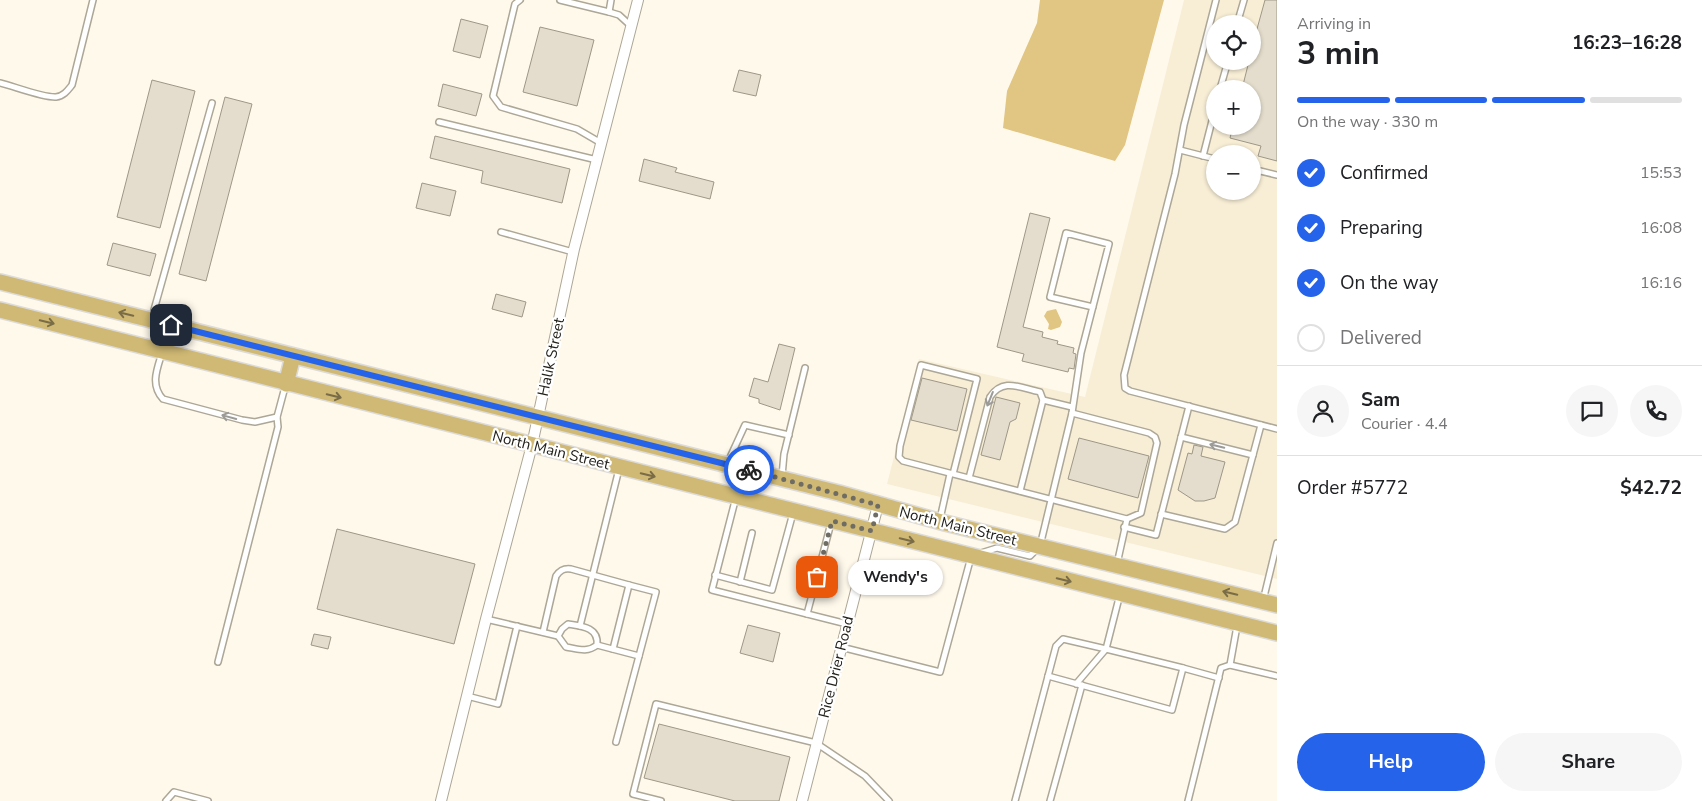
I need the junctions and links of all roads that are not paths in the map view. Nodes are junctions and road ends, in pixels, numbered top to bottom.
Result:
1 (93, 0) edge
2 (520, 0) edge
3 (560, 0) edge
4 (612, 0) edge
5 (638, 0) edge
6 (1216, 0) edge
7 (1244, 0) edge
8 (608, 12) junction
9 (1240, 15) edge
10 (631, 26) junction
11 (0, 83) edge
12 (212, 103) dead end
13 (439, 122) dead end
14 (1208, 135) edge
15 (601, 143) junction
16 (1180, 150) junction
17 (1203, 156) junction
18 (1206, 157) edge
19 (597, 160) junction
20 (1261, 171) edge
21 (1277, 175) edge
22 (501, 232) dead end
23 (573, 252) junction
24 (0, 282) edge
25 (1093, 307) junction
26 (0, 310) edge
27 (151, 320) junction
28 (162, 351) junction
29 (292, 356) junction
30 (805, 368) dead end
31 (286, 384) junction
32 (1043, 400) junction
33 (1072, 406) junction
34 (1189, 406) junction
35 (1072, 413) junction
36 (277, 417) junction
37 (538, 418) junction
38 (1261, 425) junction
39 (1277, 429) edge
40 (789, 435) junction
41 (1181, 437) junction
42 (532, 445) junction
43 (1253, 455) junction
44 (727, 464) junction
45 (619, 468) junction
46 (952, 474) junction
47 (969, 478) junction
48 (782, 479) junction
49 (1020, 491) junction
50 (736, 497) junction
51 (1050, 499) junction
52 (878, 505) junction
53 (793, 511) junction
54 (1161, 514) junction
55 (1127, 518) junction
56 (832, 521) junction
57 (940, 522) junction
58 (1124, 528) junction
59 (872, 531) junction
60 (752, 533) dead end
61 (1277, 543) edge
62 (1040, 546) junction
63 (971, 556) junction
64 (1116, 565) junction
65 (592, 575) junction
66 (715, 575) junction
67 (740, 582) junction
68 (629, 585) junction
69 (1120, 594) junction
70 (1270, 604) edge
71 (807, 614) junction
72 (486, 619) junction
73 (846, 624) junction
74 (1238, 624) junction
75 (517, 626) junction
76 (580, 626) junction
77 (542, 632) junction
78 (1277, 633) edge
79 (558, 636) junction
80 (597, 645) junction
81 (841, 647) junction
82 (614, 649) junction
83 (1106, 650) junction
84 (639, 656) junction
85 (218, 662) dead end
86 (1230, 665) junction
87 (1183, 668) junction
88 (1048, 676) junction
89 (1277, 676) edge
90 (1219, 678) junction
91 (1079, 684) junction
92 (466, 696) junction
93 (616, 742) dead end
94 (816, 743) junction
95 (166, 801) edge
96 (208, 801) edge
97 (441, 801) edge
98 (661, 801) edge
99 (802, 801) edge
100 (889, 801) edge
101 (1015, 801) edge
102 (1050, 801) edge
103 (1188, 801) edge

1 - 11 lane
2 - 15 lane
3 - 8 lane
4 - 8 lane
5 - 10 street, Halik Street
6 - 16 lane
7 - 9 lane
8 - 10 lane
10 - 15 street, Halik Street
12 - 27 lane
13 - 19 lane
14 - 17 lane
15 - 19 street, Halik Street
16 - 17 lane
16 - 34 lane
17 - 18 lane
19 - 23 street, Halik Street
20 - 21 lane
22 - 23 lane
23 - 37 street, Halik Street
27 -> 24 main road, North Main Street
25 - 25 lane
25 - 33 lane
26 -> 28 main road, North Main Street
27 - 29 main road, North Main Street
28 - 31 main road, North Main Street
36 -> 28 lane
29 - 31 main road
29 - 37 main road, North Main Street
30 - 40 lane
31 - 36 lane
31 -> 42 main road, North Main Street
32 - 33 lane
32 -> 47 lane
32 - 49 lane
33 - 35 lane
34 - 38 lane
34 - 41 lane
35 - 51 lane
35 - 55 lane
36 - 85 lane
37 - 42 street, Halik Street
37 - 44 main road, North Main Street
38 - 39 lane
38 - 43 lane
40 - 44 lane
40 - 48 lane
43 -> 41 lane
41 - 54 lane
42 - 45 main road, North Main Street
42 - 72 street, Halik Street
43 - 54 lane
44 - 48 main road, North Main Street
45 -> 50 main road, North Main Street
45 - 65 lane
46 - 46 lane
46 - 47 lane
46 - 57 lane
47 - 49 lane
48 - 52 main road, North Main Street
49 - 51 lane
50 - 53 main road, North Main Street
50 - 66 lane
51 - 55 lane
51 - 62 lane
52 - 57 main road, North Main Street
52 - 59 street, Rice Drier Road
53 - 56 main road, North Main Street
53 - 67 lane
54 - 58 lane
55 - 58 lane
56 - 59 main road, North Main Street
56 - 71 lane
57 - 62 main road, North Main Street
58 - 64 lane
59 -> 63 main road, North Main Street
59 - 73 street, Rice Drier Road
60 - 67 lane
61 - 70 lane
62 - 63 lane
62 - 64 main road, North Main Street
63 -> 69 main road, North Main Street
63 - 81 lane
70 -> 64 main road, North Main Street
65 - 68 lane
65 - 76 lane
65 - 77 lane
66 - 67 lane
66 - 71 lane
68 - 82 lane
68 - 84 lane
69 - 74 main road, North Main Street
69 - 83 lane
71 - 73 lane
72 - 75 lane
72 - 92 street, Halik Street
73 - 81 street, Rice Drier Road
74 - 78 main road, North Main Street
74 - 86 lane
75 - 77 lane
75 - 92 lane
76 - 79 lane
76 - 80 lane
77 - 79 lane
79 - 80 lane
80 - 82 lane
81 - 94 street, Rice Drier Road
82 - 84 lane
83 - 87 lane
83 - 88 lane
83 - 91 lane
84 - 93 lane
86 - 89 lane
86 - 90 lane
87 - 90 lane
87 - 91 lane
88 - 91 lane
88 - 101 lane
90 - 103 lane
91 - 102 lane
92 - 97 street, Halik Street
94 - 98 lane
94 - 99 street, Rice Drier Road
94 - 100 lane
95 - 96 lane

